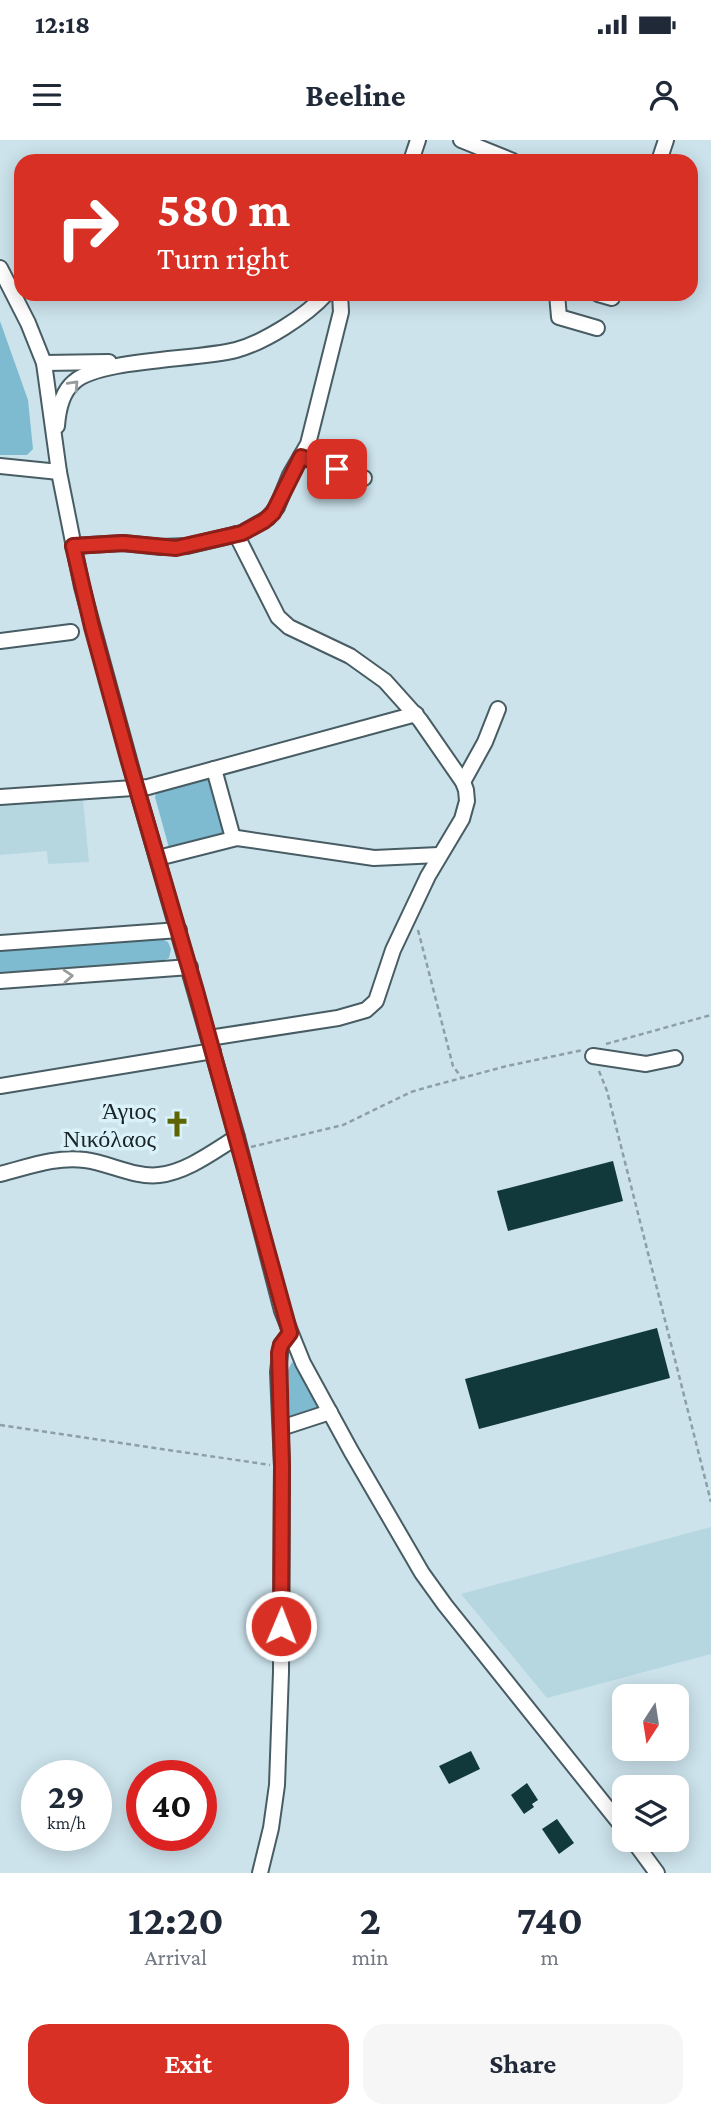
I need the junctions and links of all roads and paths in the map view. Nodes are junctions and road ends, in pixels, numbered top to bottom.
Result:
1 (461, 140) edge
2 (495, 154) edge
3 (0, 268) edge
4 (14, 296) edge
5 (17, 301) edge
6 (316, 301) edge
7 (340, 301) edge
8 (558, 301) edge
9 (597, 328) dead end
10 (159, 361) junction
11 (44, 363) junction
12 (57, 449) junction
13 (301, 457) junction
14 (0, 466) edge
15 (59, 472) junction
16 (364, 478) dead end
17 (236, 534) junction
18 (73, 546) junction
19 (71, 632) dead end
20 (0, 641) edge
21 (498, 709) dead end
22 (416, 714) junction
23 (214, 769) junction
24 (463, 782) junction
25 (137, 789) junction
26 (0, 797) edge
27 (233, 838) junction
28 (439, 855) junction
29 (158, 858) junction
30 (413, 910) junction
31 (179, 930) junction
32 (0, 943) edge
33 (190, 967) junction
34 (0, 981) edge
35 (711, 1016) edge
36 (211, 1045) junction
37 (592, 1052) junction
38 (675, 1058) dead end
39 (462, 1078) junction
40 (0, 1086) edge
41 (239, 1143) junction
42 (0, 1174) edge
43 (290, 1333) junction
44 (330, 1412) junction
45 (0, 1425) edge
46 (281, 1428) junction
47 (282, 1466) junction
48 (711, 1502) edge
49 (612, 1814) edge
50 (642, 1852) edge
51 (260, 1873) edge
52 (657, 1873) edge

1 - 2 street
3 - 4 street
5 - 11 street
6 - 10 street
7 - 13 street
8 - 9 street
10 - 11 street
12 -> 10 street
11 - 12 street
12 - 15 street
13 - 16 street
13 - 17 street
14 - 15 street
15 - 18 street
17 - 18 street
17 - 22 street
18 - 25 street
19 - 20 street
21 - 24 street
22 - 23 street
22 - 24 street
23 - 25 street
23 - 27 street
24 - 28 street
25 - 26 street
25 - 29 street
27 - 28 street
27 - 29 street
28 - 30 street
29 - 31 street
30 - 36 street
30 - 39 path
31 - 32 street
31 - 33 street
34 -> 33 street
33 - 36 street
35 - 37 path
36 - 40 street
36 - 41 street
37 - 38 street
37 - 39 path
37 - 48 path
39 - 41 path
41 - 42 street
41 - 43 street
43 - 44 street
43 - 46 street
44 - 46 street
44 - 49 street
45 - 47 path
46 - 47 street
47 - 51 street
50 - 52 street

